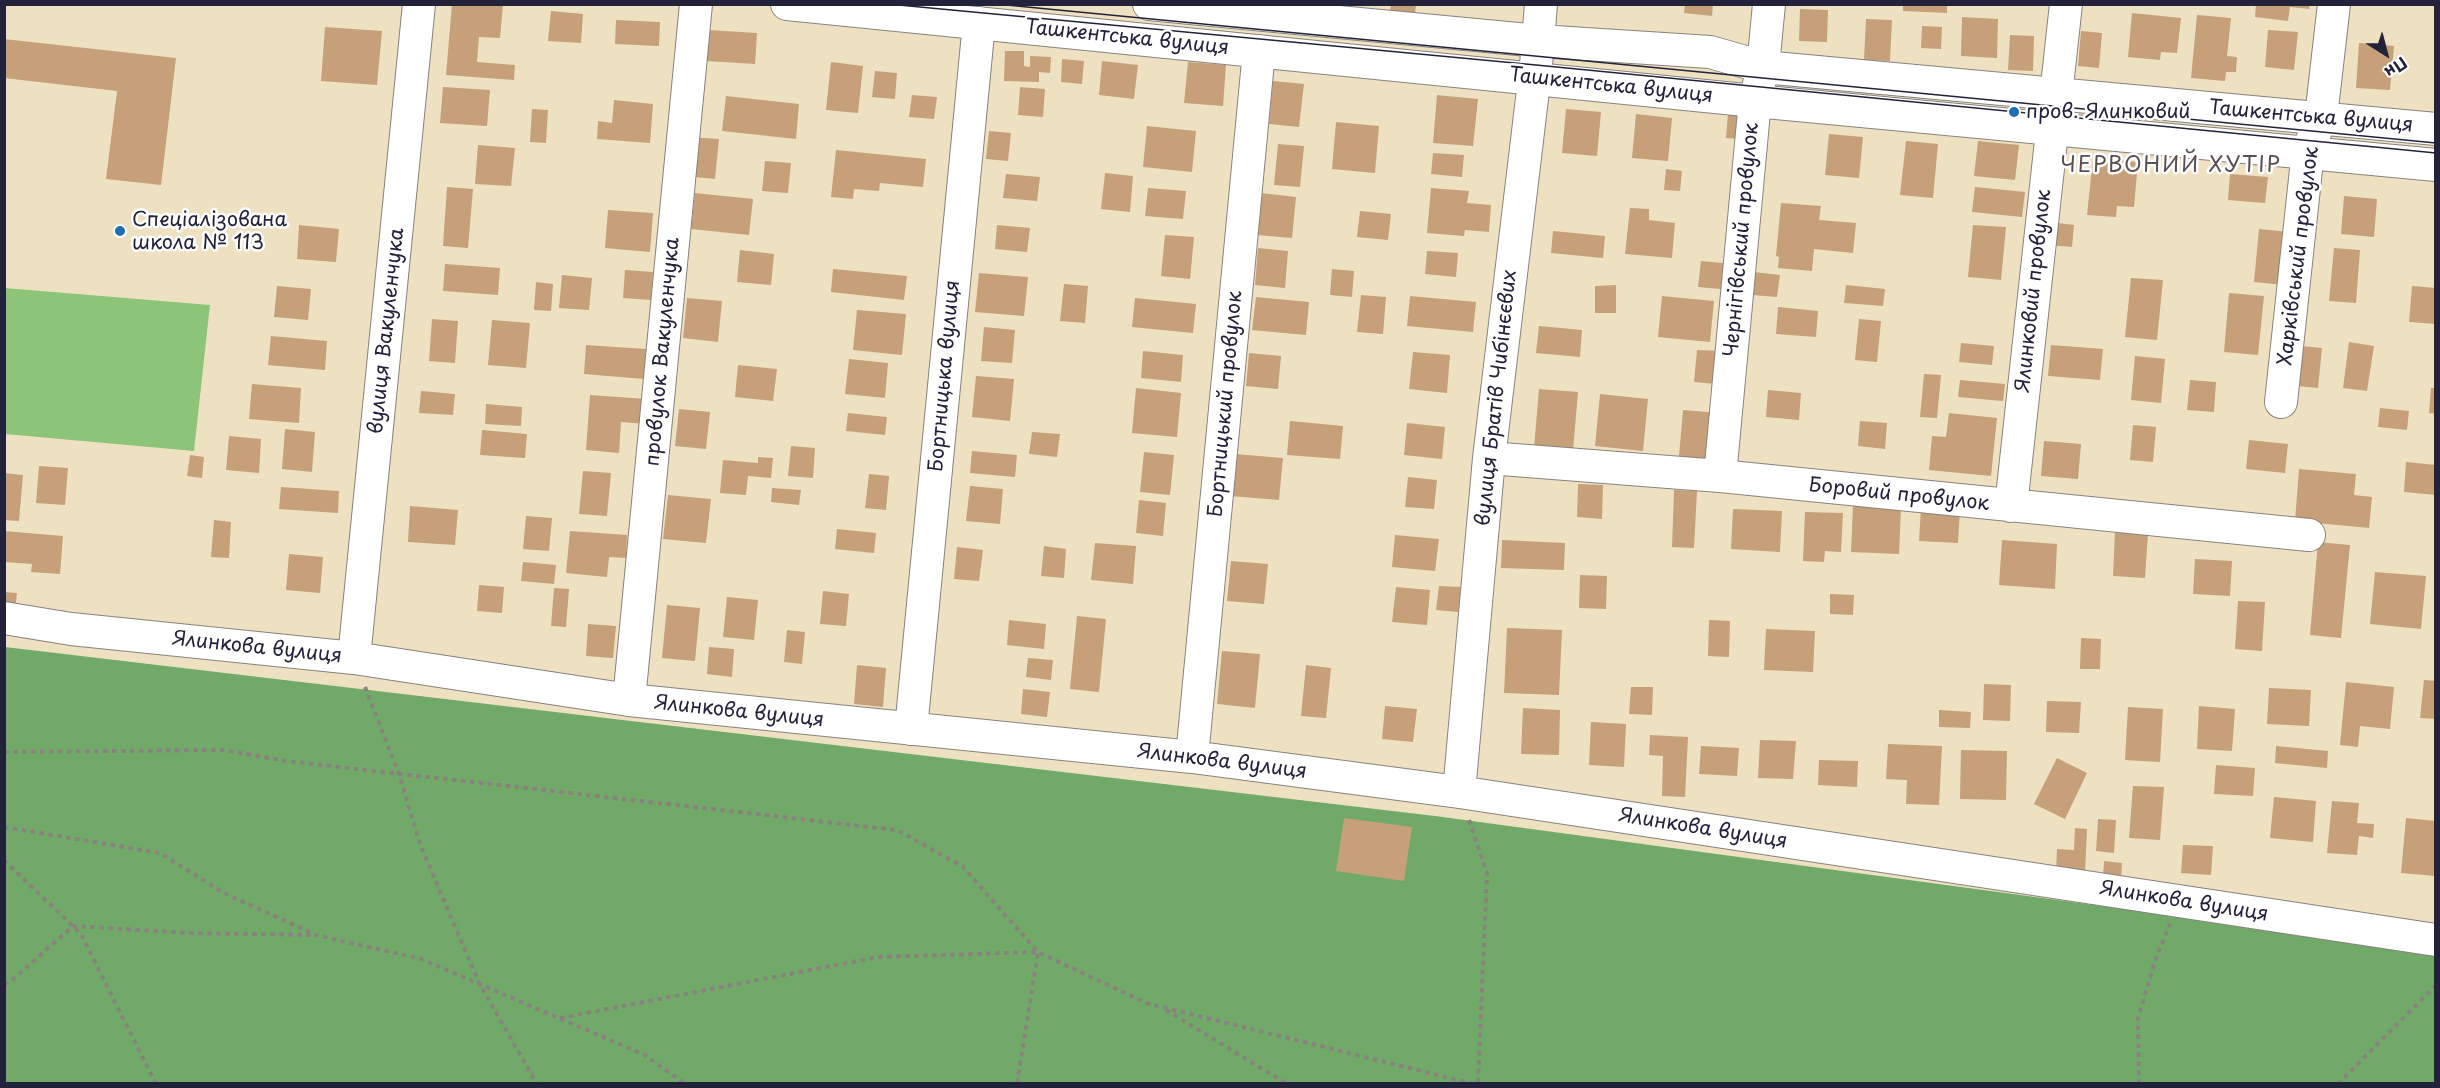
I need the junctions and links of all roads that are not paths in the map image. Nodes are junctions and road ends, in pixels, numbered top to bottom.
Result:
1 (419, 4) edge
2 (696, 4) edge
3 (787, 4) edge
4 (1149, 4) edge
5 (1541, 4) edge
6 (1769, 4) edge
7 (2066, 4) edge
8 (2334, 4) edge
9 (979, 23) junction
10 (1539, 41) junction
11 (1259, 51) junction
12 (1763, 67) junction
13 (1534, 78) junction
14 (2056, 93) junction
15 (1755, 100) junction
16 (2321, 117) junction
17 (2051, 128) junction
18 (2436, 129) edge
19 (2308, 151) junction
20 (2436, 165) edge
21 (2281, 402) dead end
22 (1489, 458) junction
23 (1720, 476) junction
24 (2011, 506) junction
25 (2309, 535) dead end
26 (4, 618) edge
27 (354, 658) junction
28 (629, 700) junction
29 (911, 729) junction
30 (1192, 757) junction
31 (1459, 792) junction
32 (2436, 940) edge

1 - 27 street, вулиця Вакуленчука
2 - 28 street, провулок Вакуленчука
3 - 9 street, Ташкентська вулиця
4 - 10 street, Ташкентська вулиця
5 - 10 street, вулиця Братів Чибінєєвих
6 - 12 street, Чернігівський провулок
7 - 14 street, Ялинковий провулок
8 - 16 street, Харківський провулок
9 - 11 street, Ташкентська вулиця
9 - 29 street, Бортницька вулиця
10 - 12 street, Ташкентська вулиця
10 - 13 street, вулиця Братів Чибінєєвих
11 - 13 street, Ташкентська вулиця
11 - 30 street, Бортницький провулок
12 - 14 street, Ташкентська вулиця
12 - 15 street, Чернігівський провулок
13 - 15 street, Ташкентська вулиця
13 - 22 street, вулиця Братів Чибінєєвих
14 - 16 street, Ташкентська вулиця
14 - 17 street, Ялинковий провулок
15 - 17 street, Ташкентська вулиця
15 - 23 street, Чернігівський провулок
16 - 18 street, Ташкентська вулиця
16 - 19 street, Харківський провулок
17 - 19 street, Ташкентська вулиця
17 - 24 street, Ялинковий провулок
19 - 20 street, Ташкентська вулиця
19 - 21 street, Харківський провулок
22 - 23 street, Боровий провулок
22 - 31 street, вулиця Братів Чибінєєвих
23 - 24 street, Боровий провулок
24 - 25 street, Боровий провулок
26 - 27 street, Ялинкова вулиця
27 - 28 street, Ялинкова вулиця
28 - 29 street, Ялинкова вулиця
29 - 30 street, Ялинкова вулиця
30 - 31 street, Ялинкова вулиця
31 - 32 street, Ялинкова вулиця

